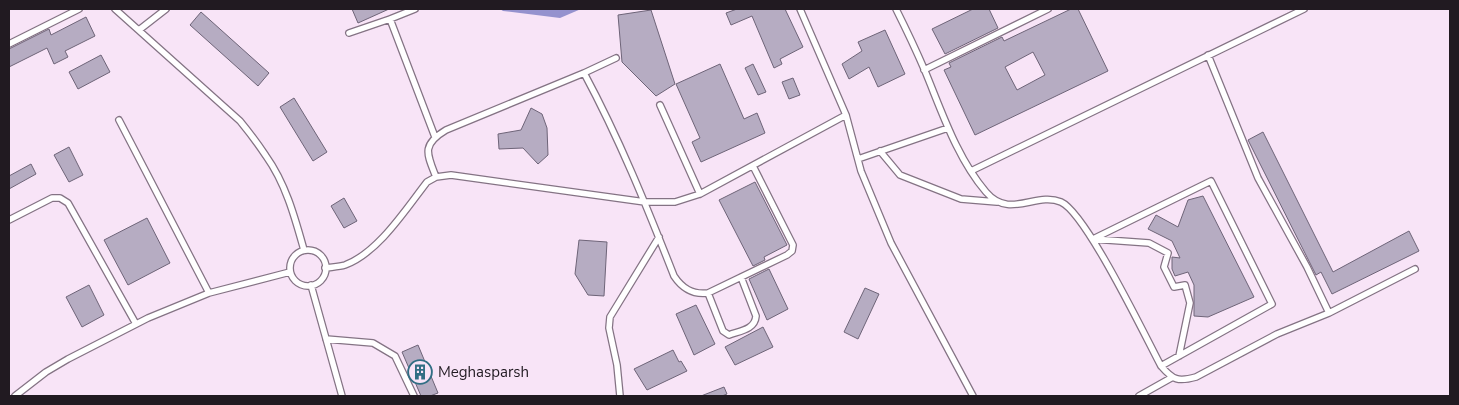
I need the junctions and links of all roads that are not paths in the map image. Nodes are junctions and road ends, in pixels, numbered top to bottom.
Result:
1 (79, 9) edge
2 (115, 9) edge
3 (166, 9) edge
4 (415, 9) edge
5 (800, 9) edge
6 (896, 9) edge
7 (1045, 9) edge
8 (1304, 9) edge
9 (390, 19) junction
10 (139, 30) junction
11 (349, 33) dead end
12 (9, 44) edge
13 (1208, 55) junction
14 (616, 58) dead end
15 (924, 70) junction
16 (584, 73) junction
17 (660, 105) dead end
18 (846, 115) junction
19 (119, 120) dead end
20 (948, 128) junction
21 (435, 137) junction
22 (880, 151) junction
23 (858, 159) junction
24 (753, 166) junction
25 (971, 171) junction
26 (436, 177) junction
27 (700, 194) junction
28 (645, 202) junction
29 (998, 202) junction
30 (9, 220) edge
31 (659, 237) junction
32 (1093, 239) junction
33 (304, 250) junction
34 (325, 268) junction
35 (1415, 269) dead end
36 (290, 272) junction
37 (741, 277) junction
38 (311, 285) junction
39 (209, 293) junction
40 (708, 294) junction
41 (1329, 313) junction
42 (136, 324) junction
43 (326, 339) junction
44 (1179, 356) junction
45 (1161, 366) junction
46 (1171, 378) junction
47 (15, 396) edge
48 (342, 396) edge
49 (414, 396) edge
50 (620, 396) edge
51 (973, 396) edge
52 (1139, 396) edge

1 - 12 lane
2 - 10 lane
3 - 10 lane
4 - 9 lane
5 - 18 lane
6 - 15 lane
7 - 15 lane
8 - 13 lane
9 - 11 lane
9 - 21 lane
10 - 33 lane
13 - 25 lane
13 - 41 lane
14 - 16 lane
15 - 20 lane
16 - 21 lane
16 - 28 lane
17 - 27 lane
18 - 23 lane
18 - 24 lane
19 - 39 lane
20 - 22 lane
20 - 25 lane
21 - 26 lane
22 - 23 lane
22 - 29 lane
23 - 51 lane
24 - 27 lane
24 - 37 lane
25 - 29 lane
26 - 28 lane
26 - 34 lane
27 - 28 lane
28 - 31 lane
29 - 32 lane
30 - 42 lane
31 - 40 lane
31 - 50 lane
32 - 44 lane
32 - 44 lane
32 - 45 lane
33 - 34 lane
33 - 36 lane
34 - 38 lane
35 - 41 lane
36 - 38 lane
36 - 39 lane
37 - 40 lane
37 - 40 lane
38 - 43 lane
39 - 42 lane
41 - 46 lane
42 - 47 lane
43 - 48 lane
43 - 49 lane
44 - 45 lane
45 - 46 lane
46 - 52 lane

